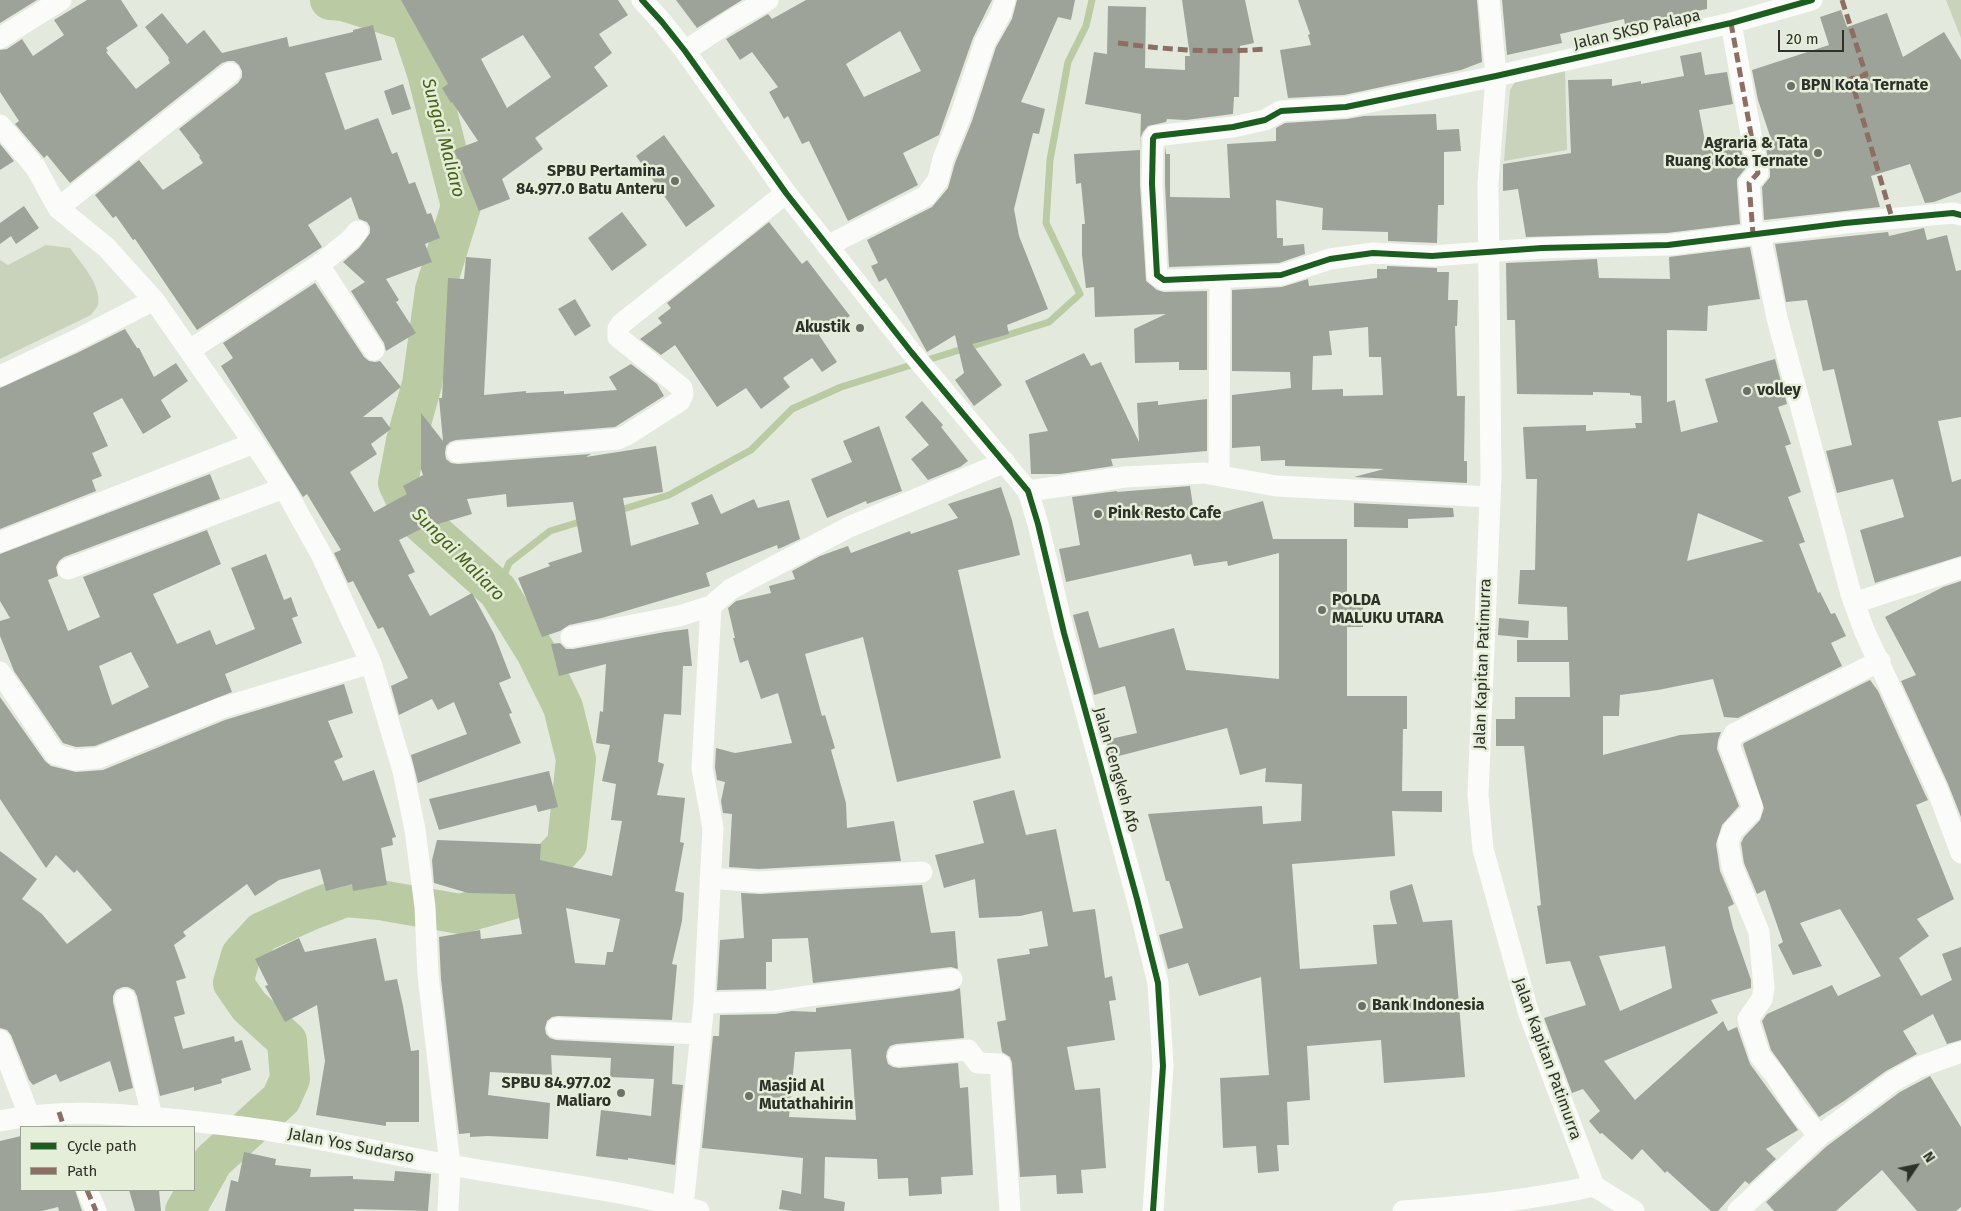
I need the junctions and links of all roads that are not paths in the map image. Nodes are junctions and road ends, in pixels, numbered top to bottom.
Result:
1 (61, 0) edge
2 (642, 0) edge
3 (768, 0) edge
4 (1005, 0) edge
5 (1489, 0) edge
6 (1812, 0) edge
7 (1774, 6) edge
8 (1731, 22) junction
9 (0, 38) edge
10 (685, 51) junction
11 (230, 72) dead end
12 (1496, 76) junction
13 (0, 125) edge
14 (786, 193) junction
15 (58, 208) junction
16 (1961, 215) edge
17 (358, 231) dead end
18 (1756, 234) junction
19 (827, 246) junction
20 (1489, 252) junction
21 (319, 265) junction
22 (1220, 279) junction
23 (154, 300) junction
24 (190, 350) junction
25 (374, 350) dead end
26 (0, 376) edge
27 (254, 442) junction
28 (457, 452) dead end
29 (1005, 462) junction
30 (1219, 474) junction
31 (284, 488) junction
32 (1028, 491) junction
33 (1490, 498) junction
34 (0, 542) edge
35 (1961, 568) edge
36 (68, 569) dead end
37 (1854, 603) junction
38 (711, 606) junction
39 (571, 637) dead end
40 (1880, 661) junction
41 (371, 662) junction
42 (0, 672) edge
43 (1961, 853) edge
44 (922, 872) dead end
45 (710, 878) junction
46 (952, 979) dead end
47 (125, 999) dead end
48 (704, 1003) junction
49 (557, 1028) dead end
50 (701, 1034) junction
51 (0, 1040) edge
52 (1961, 1052) edge
53 (894, 1063) dead end
54 (29, 1115) junction
55 (152, 1117) junction
56 (61, 1120) edge
57 (0, 1121) edge
58 (1819, 1136) junction
59 (450, 1165) junction
60 (1594, 1186) junction
61 (87, 1191) edge
62 (629, 1204) edge
63 (691, 1209) edge
64 (96, 1211) edge
65 (448, 1211) edge
66 (1010, 1211) edge
67 (1153, 1211) edge
68 (1403, 1211) edge
69 (1634, 1211) edge
70 (1738, 1211) edge

1 - 9 street
2 - 10 street, Jalan Cengkeh Afo
3 - 10 street
4 - 19 street
5 - 12 street, Jalan Kapitan Patimurra
6 - 7 street, Jalan SKSD Palapa
7 - 8 street, Jalan SKSD Palapa
8 - 12 street, Jalan SKSD Palapa
8 - 18 street
10 - 14 street, Jalan Cengkeh Afo
11 - 15 street
12 - 20 street, Jalan Kapitan Patimurra
12 - 22 street, Jalan SKSD Palapa
13 - 15 street
14 - 19 street, Jalan Cengkeh Afo
14 - 28 street
15 - 23 street
16 - 18 street
17 - 21 street
18 - 20 street
18 - 37 street
19 - 29 street, Jalan Cengkeh Afo
20 - 22 street
20 - 33 street, Jalan Kapitan Patimurra
21 - 24 street
21 - 25 street
22 - 30 street
23 - 24 street
23 - 26 street
24 - 27 street
27 - 31 street
27 - 34 street
29 - 32 street, Jalan Cengkeh Afo
29 - 38 street
30 - 32 street
30 - 33 street
31 - 36 street
31 - 41 street
32 - 67 street, Jalan Cengkeh Afo
33 - 60 street, Jalan Kapitan Patimurra
35 - 37 street
37 - 40 street
38 - 39 street
38 - 45 street
40 - 43 street
40 - 58 street
41 - 42 street
41 - 59 street
44 - 45 street
45 - 48 street
46 - 48 street
47 - 55 street
48 - 50 street
49 - 50 street
50 - 63 street
51 - 54 street
52 - 58 street
53 - 66 street
54 - 56 street, Jalan Yos Sudarso
54 - 57 street, Jalan Yos Sudarso
55 - 56 street, Jalan Yos Sudarso
55 - 59 street, Jalan Yos Sudarso
58 - 70 street
59 - 62 street, Jalan Yos Sudarso
59 - 65 street
60 - 68 street
60 - 69 street
61 - 64 street
62 - 63 street, Jalan Yos Sudarso

